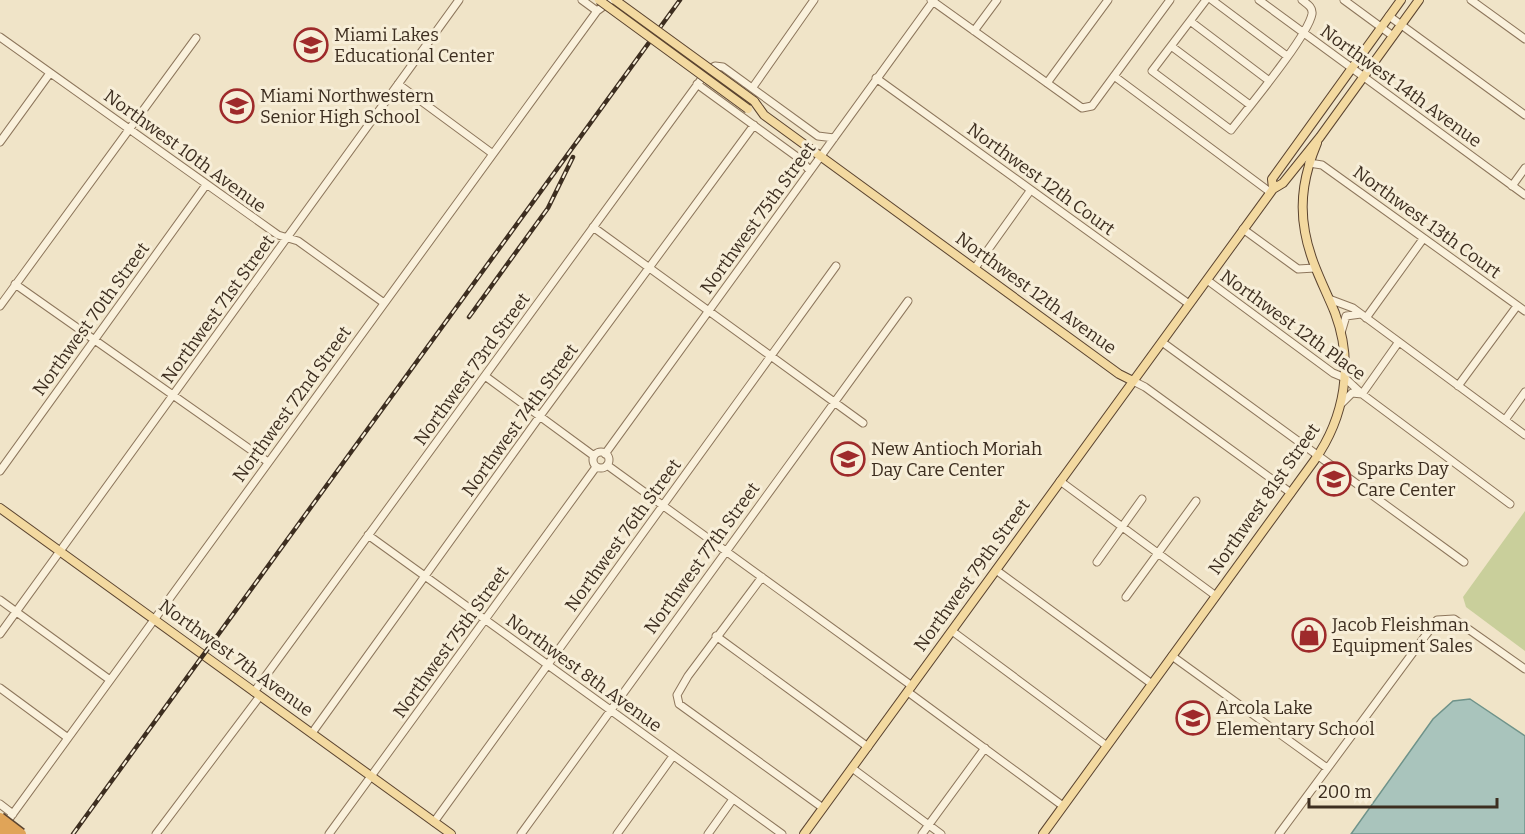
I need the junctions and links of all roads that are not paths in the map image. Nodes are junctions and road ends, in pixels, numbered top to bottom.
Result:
1 (459, 0) edge
2 (582, 0) edge
3 (599, 0) edge
4 (613, 0) edge
5 (814, 0) edge
6 (933, 0) edge
7 (997, 0) edge
8 (1108, 0) edge
9 (1170, 0) edge
10 (1206, 0) edge
11 (1212, 0) edge
12 (1259, 0) edge
13 (1302, 0) edge
14 (1344, 0) edge
15 (1401, 0) edge
16 (1419, 0) edge
17 (1471, 0) edge
18 (597, 11) junction
19 (1389, 16) junction
20 (1190, 21) junction
21 (1401, 25) junction
22 (1381, 27) junction
23 (974, 31) junction
24 (1304, 33) junction
25 (1393, 36) junction
26 (0, 37) edge
27 (196, 38) dead end
28 (1525, 39) edge
29 (1171, 46) junction
30 (1287, 56) junction
31 (1352, 67) junction
32 (50, 73) junction
33 (1114, 76) junction
34 (1364, 76) junction
35 (876, 78) junction
36 (1268, 80) junction
37 (1047, 83) junction
38 (398, 84) junction
39 (697, 84) junction
40 (753, 87) junction
41 (751, 105) junction
42 (1250, 105) junction
43 (1525, 115) edge
44 (754, 126) junction
45 (129, 129) junction
46 (1320, 137) junction
47 (834, 138) junction
48 (0, 142) edge
49 (493, 153) junction
50 (821, 156) junction
51 (1309, 163) junction
52 (1525, 168) edge
53 (810, 171) junction
54 (206, 185) junction
55 (1512, 186) junction
56 (1271, 190) junction
57 (1030, 191) junction
58 (1525, 195) edge
59 (593, 227) junction
60 (1243, 229) junction
61 (288, 239) junction
62 (1423, 239) junction
63 (836, 266) dead end
64 (650, 268) junction
65 (975, 268) junction
66 (1316, 268) junction
67 (1207, 280) junction
68 (15, 284) junction
69 (1329, 299) junction
70 (908, 301) dead end
71 (384, 303) junction
72 (1189, 304) junction
73 (0, 306) edge
74 (1517, 306) junction
75 (709, 311) junction
76 (1525, 311) edge
77 (1363, 316) junction
78 (1341, 333) junction
79 (93, 339) junction
80 (1162, 342) junction
81 (1398, 343) junction
82 (771, 356) junction
83 (485, 376) junction
84 (1345, 378) junction
85 (1133, 381) junction
86 (1458, 386) junction
87 (1525, 392) edge
88 (1362, 394) junction
89 (173, 396) junction
90 (834, 402) junction
91 (1341, 403) junction
92 (540, 416) junction
93 (1504, 420) junction
94 (863, 423) dead end
95 (1525, 435) edge
96 (605, 454) junction
97 (1318, 455) junction
98 (594, 456) junction
99 (268, 462) junction
100 (607, 465) junction
101 (596, 467) junction
102 (0, 471) edge
103 (1060, 481) junction
104 (1291, 493) junction
105 (1142, 498) dead end
106 (1196, 501) dead end
107 (1510, 504) dead end
108 (663, 505) junction
109 (0, 508) edge
110 (1123, 526) junction
111 (368, 535) junction
112 (727, 550) junction
113 (61, 552) junction
114 (1158, 552) junction
115 (1096, 562) dead end
116 (1464, 562) dead end
117 (996, 570) junction
118 (425, 577) junction
119 (762, 577) junction
120 (1216, 596) junction
121 (1126, 597) dead end
122 (0, 600) edge
123 (17, 611) junction
124 (154, 619) junction
125 (486, 620) junction
126 (952, 631) junction
127 (0, 634) edge
128 (716, 636) junction
129 (1173, 656) junction
130 (548, 665) junction
131 (1525, 669) edge
132 (110, 680) junction
133 (1152, 684) junction
134 (0, 688) edge
135 (910, 689) junction
136 (257, 694) junction
137 (610, 710) junction
138 (312, 733) junction
139 (68, 738) junction
140 (1107, 746) junction
141 (868, 747) junction
142 (985, 748) junction
143 (674, 756) junction
144 (852, 768) junction
145 (1327, 768) junction
146 (372, 777) junction
147 (734, 799) junction
148 (0, 804) edge
149 (1063, 806) junction
150 (823, 808) junction
151 (12, 814) junction
152 (0, 818) edge
153 (434, 822) junction
154 (929, 825) junction
155 (0, 829) edge
156 (9, 834) edge
157 (21, 834) edge
158 (156, 834) edge
159 (329, 834) edge
160 (452, 834) edge
161 (521, 834) edge
162 (617, 834) edge
163 (708, 834) edge
164 (782, 834) edge
165 (804, 834) edge
166 (922, 834) edge
167 (941, 834) edge
168 (1043, 834) edge
169 (1279, 834) edge

1 - 38 street, Northwest 71st Street
2 - 18 street
3 - 41 main road, Northwest 12th Avenue, bridge
4 - 18 street, Northwest 72nd Street
4 - 41 main road, Northwest 12th Avenue, bridge
5 - 40 street
6 - 23 street
6 - 35 street, Northwest 75th Street
7 - 23 street
8 - 37 street
9 - 33 street
10 - 20 street
11 - 30 street
12 - 24 street, Northwest 14th Avenue
13 - 24 street
14 - 22 street
15 - 19 main road, Northwest 79th Street
16 - 21 main road, Northwest 79th Street
17 - 28 street
18 - 49 street, Northwest 72nd Street
19 - 21 street
19 - 22 main road, Northwest 79th Street
20 - 29 street
20 - 36 street
21 - 25 main road, Northwest 79th Street
21 - 43 street
22 - 25 street
22 - 31 main road, Northwest 79th Street
23 - 37 street
24 - 30 street
24 - 31 street, Northwest 14th Avenue
25 - 34 main road, Northwest 79th Street
26 - 32 street, Northwest 10th Avenue
27 - 45 street
29 - 42 street
29 - 42 street
30 - 36 street
31 - 34 street, Northwest 14th Avenue
31 - 56 main road, Northwest 79th Street
32 - 45 street, Northwest 10th Avenue
32 - 48 street
33 - 37 street
33 - 56 street
34 - 46 main road, Northwest 79th Street
34 - 55 street, Northwest 14th Avenue
35 - 47 street, Northwest 75th Street
35 - 57 street, Northwest 12th Court
36 - 42 street
38 - 49 street
38 - 61 street, Northwest 71st Street
39 - 40 street, Northwest 73rd Street
39 - 44 street
39 - 59 street, Northwest 73rd Street
40 - 47 street
41 - 50 main road, Northwest 12th Avenue
44 - 53 street
44 - 64 street, Northwest 74th Street
45 - 54 street, Northwest 10th Avenue
45 - 68 street
46 - 51 main road, Northwest 81st Street
46 - 56 main road, Northwest 79th Street
47 - 50 street, Northwest 75th Street
49 - 71 street, Northwest 72nd Street
50 - 53 street, Northwest 75th Street
50 - 65 main road, Northwest 12th Avenue
51 - 62 street, Northwest 13th Court
51 - 66 main road, Northwest 81st Street
52 - 55 street
53 - 75 street, Northwest 75th Street
54 - 61 street, Northwest 10th Avenue
54 - 79 street, Northwest 70th Street
55 - 58 street, Northwest 14th Avenue
56 - 60 main road, Northwest 79th Street
57 - 65 street
57 - 72 street, Northwest 12th Court
59 - 64 street
59 - 83 street, Northwest 73rd Street
60 - 66 street
60 - 67 main road, Northwest 79th Street
61 - 71 street, Northwest 10th Avenue
61 - 89 street, Northwest 71st Street
62 - 74 street, Northwest 13th Court
62 - 77 street
63 - 82 street, Northwest 76th Street
64 - 75 street
64 - 92 street, Northwest 74th Street
65 - 85 main road, Northwest 12th Avenue
66 - 69 main road, Northwest 81st Street
67 - 72 main road, Northwest 79th Street
67 - 84 street, Northwest 12th Place
68 - 73 street
68 - 79 street
69 - 77 street
69 - 78 main road, Northwest 81st Street
70 - 90 street, Northwest 77th Street
71 - 99 street, Northwest 72nd Street
72 - 80 main road, Northwest 79th Street
74 - 76 street, Northwest 13th Court
74 - 86 street
75 - 82 street
75 - 96 street, Northwest 75th Street
77 - 78 street
77 - 81 street
78 - 84 main road, Northwest 81st Street
79 - 89 street
79 - 102 street, Northwest 70th Street
80 - 85 main road, Northwest 79th Street
80 - 97 street
81 - 86 street
81 - 88 street
82 - 90 street
82 - 108 street, Northwest 76th Street
83 - 92 street
83 - 111 street, Northwest 73rd Street
84 - 88 street, Northwest 12th Place
84 - 91 main road, Northwest 81st Street
85 - 103 main road, Northwest 79th Street
85 - 104 street, Northwest 12th Avenue
86 - 93 street
87 - 93 street
88 - 91 street, Northwest 12th Place
88 - 107 street, Northwest 12th Place
89 - 99 street
89 - 113 street, Northwest 71st Street
90 - 94 street
90 - 112 street, Northwest 77th Street
91 - 97 main road, Northwest 81st Street
92 - 98 street
92 - 118 street, Northwest 74th Street
93 - 95 street
96 - 98 street
96 - 100 street
97 - 104 main road, Northwest 81st Street
97 - 116 street
98 - 101 street
99 - 124 street, Northwest 72nd Street
100 - 101 street
100 - 108 street
101 - 125 street, Northwest 75th Street
103 - 110 street
103 - 117 main road, Northwest 79th Street
104 - 120 main road, Northwest 81st Street
105 - 110 street
106 - 114 street
108 - 112 street
108 - 130 street, Northwest 76th Street
109 - 113 main road, Northwest 7th Avenue
110 - 114 street
110 - 115 street
111 - 118 street, Northwest 8th Avenue
111 - 136 street, Northwest 73rd Street
112 - 119 street
112 - 137 street, Northwest 77th Street
113 - 123 street, Northwest 71st Street
113 - 124 main road, Northwest 7th Avenue
114 - 120 street
114 - 121 street
117 - 126 main road, Northwest 79th Street
117 - 133 street
118 - 125 street, Northwest 8th Avenue
118 - 138 street, Northwest 74th Street
119 - 128 street
119 - 135 street
120 - 129 main road, Northwest 81st Street
122 - 123 street
123 - 127 street, Northwest 71st Street
123 - 132 street
124 - 132 street, Northwest 72nd Street
124 - 136 main road, Northwest 7th Avenue
125 - 130 street, Northwest 8th Avenue
125 - 146 street, Northwest 75th Street
126 - 135 main road, Northwest 79th Street
126 - 140 street
128 - 141 street
128 - 150 street
129 - 133 main road, Northwest 81st Street
129 - 145 street
130 - 137 street, Northwest 8th Avenue
130 - 153 street, Northwest 76th Street
131 - 145 street
132 - 139 street, Northwest 72nd Street
133 - 140 main road, Northwest 81st Street
134 - 139 street
135 - 141 main road, Northwest 79th Street
135 - 142 street
136 - 138 main road, Northwest 7th Avenue
136 - 158 street, Northwest 73rd Street
137 - 143 street, Northwest 8th Avenue
137 - 161 street, Northwest 77th Street
138 - 146 main road, Northwest 7th Avenue
139 - 151 street, Northwest 72nd Street
140 - 149 main road, Northwest 81st Street
141 - 144 main road, Northwest 79th Street
142 - 149 street
142 - 154 street
143 - 147 street, Northwest 8th Avenue
143 - 162 street
144 - 150 main road, Northwest 79th Street
144 - 154 street
145 - 169 street
146 - 153 main road, Northwest 7th Avenue
146 - 159 street, Northwest 75th Street
147 - 163 street
147 - 164 street, Northwest 8th Avenue
148 - 151 street
149 - 168 main road, Northwest 81st Street
150 - 165 main road, Northwest 79th Street
151 - 155 street, Northwest 72nd Street
152 - 157 highway, bridge
153 - 160 main road, Northwest 7th Avenue
154 - 166 street
154 - 167 street
155 - 156 highway, bridge

